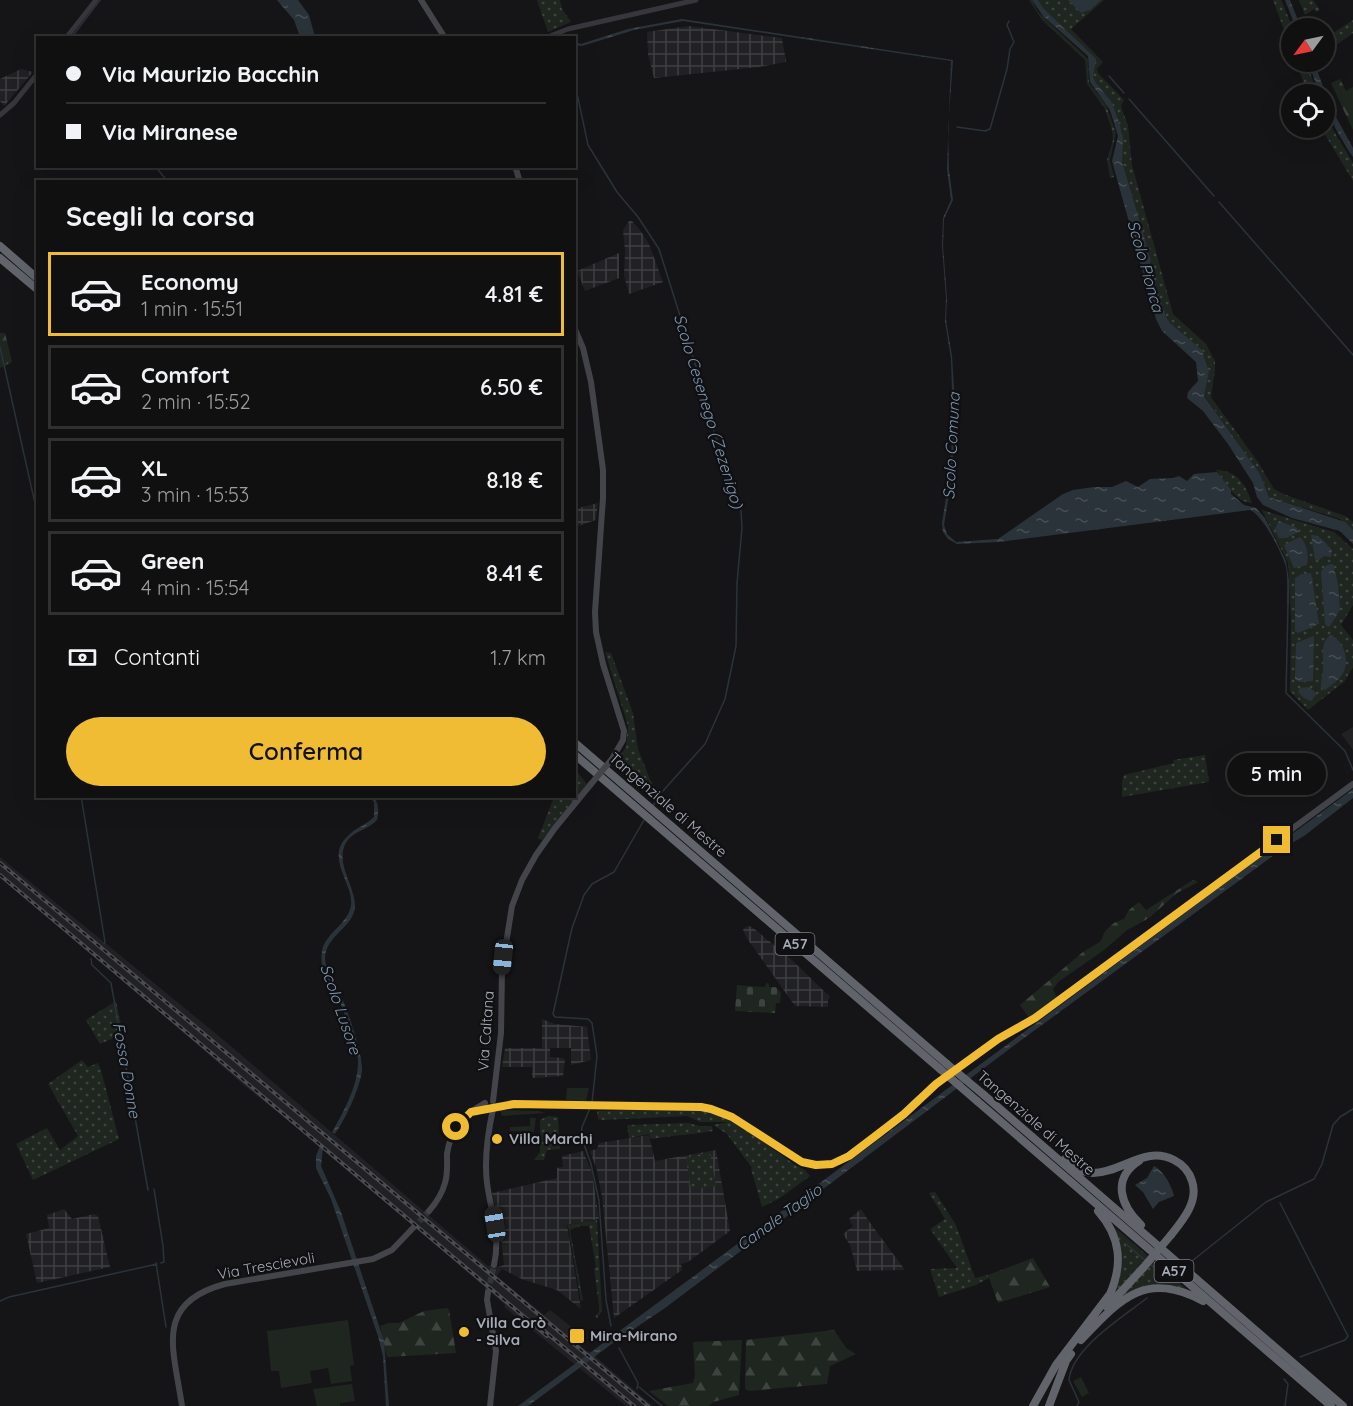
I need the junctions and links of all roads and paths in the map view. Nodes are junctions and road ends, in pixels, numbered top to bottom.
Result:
1 (96, 0) edge
2 (421, 0) edge
3 (696, 0) edge
4 (68, 36) edge
5 (444, 36) edge
6 (549, 36) edge
7 (36, 76) edge
8 (0, 115) edge
9 (0, 246) edge
10 (0, 258) edge
11 (36, 277) edge
12 (36, 288) edge
13 (576, 332) edge
14 (576, 744) edge
15 (576, 756) edge
16 (1353, 784) edge
17 (642, 807) junction
18 (980, 1098) junction
19 (490, 1105) junction
20 (1016, 1124) junction
21 (1017, 1136) junction
22 (1148, 1157) junction
23 (429, 1211) tunnel mouth
24 (413, 1228) tunnel mouth
25 (494, 1265) tunnel mouth
26 (1179, 1265) junction
27 (488, 1292) tunnel mouth
28 (1258, 1343) junction
29 (1071, 1349) junction
30 (182, 1406) edge
31 (490, 1406) edge
32 (1033, 1406) edge
33 (1049, 1406) edge
34 (1330, 1406) edge
35 (1343, 1406) edge

1 - 4 street
2 - 5 main road
3 - 6 street
7 - 8 street
9 - 11 highway
10 - 12 highway
13 - 19 main road, Via Caltana, bridge
14 - 17 highway, Tangenziale di Mestre / A57
15 - 17 highway, Tangenziale di Mestre / A57
16 - 19 main road
17 - 18 highway, Tangenziale di Mestre / A57, bridge
18 - 20 highway, Tangenziale di Mestre / A57
18 - 21 highway, Tangenziale di Mestre / A57
19 - 23 main road
19 - 25 main road, Via Caltana
20 - 22 highway, A57
20 - 26 highway, Tangenziale di Mestre / A57
21 - 28 highway, Tangenziale di Mestre / A57
21 - 29 highway, A57
22 - 26 highway, A57
22 - 29 highway, A57, bridge
24 - 30 main road, Via Trescievoli
26 - 35 highway, Tangenziale di Mestre / A57
27 - 31 main road
28 - 29 highway, A57
28 - 34 highway, Tangenziale di Mestre / A57
29 - 32 highway, A57
29 - 33 highway, A57

